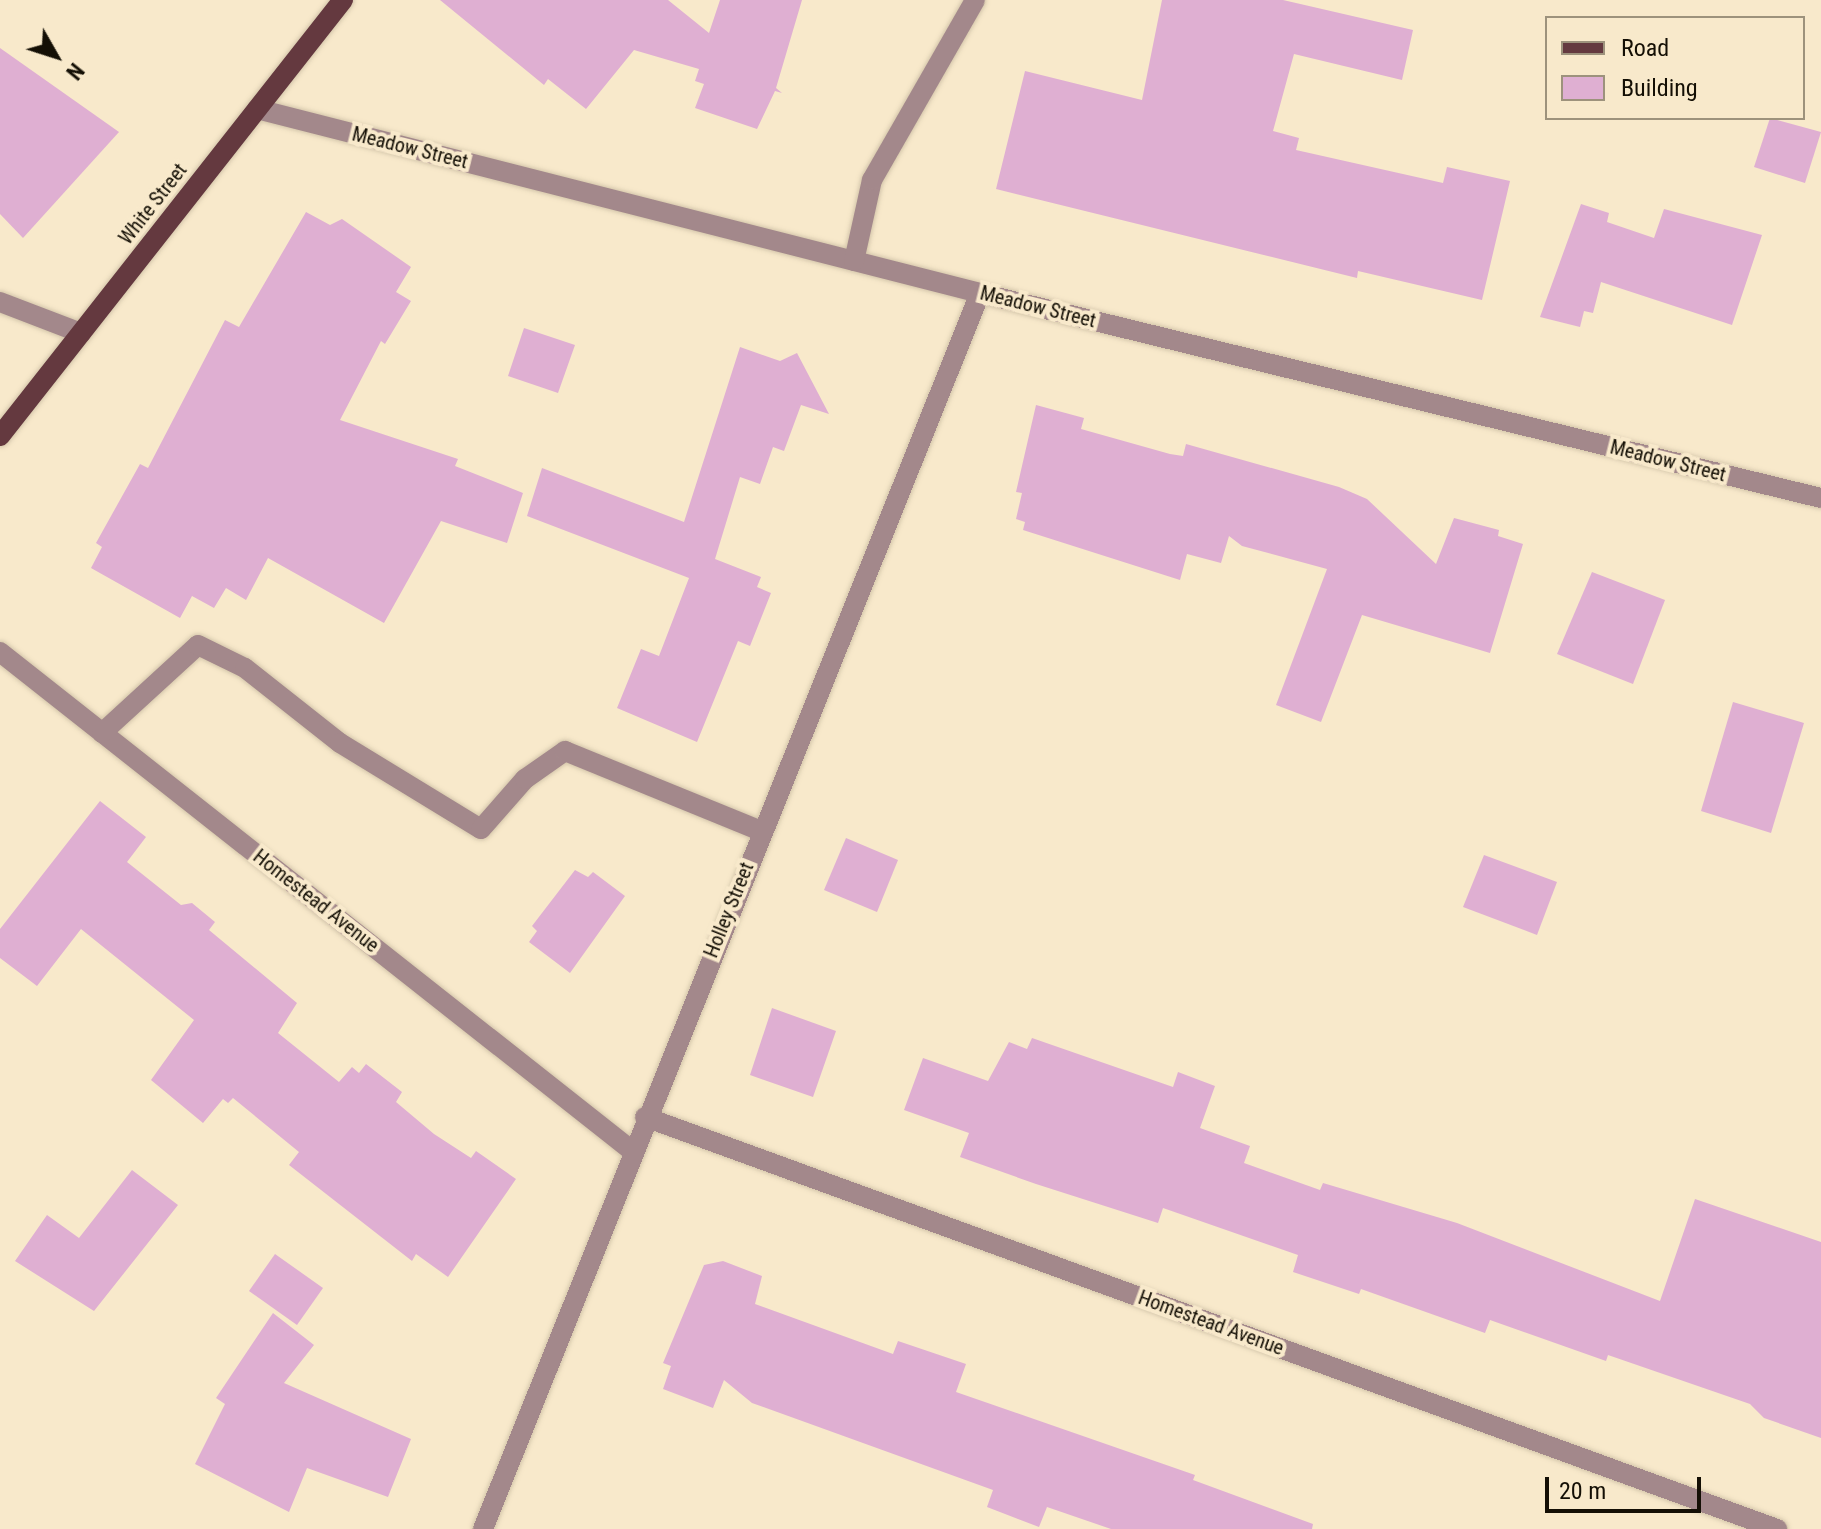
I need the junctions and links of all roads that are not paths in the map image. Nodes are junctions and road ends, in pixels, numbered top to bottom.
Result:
1 (343, 0) edge
2 (975, 0) edge
3 (257, 109) junction
4 (854, 261) junction
5 (980, 293) junction
6 (0, 302) edge
7 (81, 333) junction
8 (0, 436) edge
9 (1821, 498) edge
10 (0, 652) edge
11 (102, 733) junction
12 (761, 831) junction
13 (645, 1117) junction
14 (631, 1150) junction
15 (483, 1529) edge
16 (1777, 1529) edge

1 - 3 main road, White Street
2 - 4 street
3 - 4 street, Meadow Street
3 - 7 main road, White Street
4 - 5 street, Meadow Street
5 - 9 street, Meadow Street
5 - 12 street, Holley Street
6 - 7 street
7 - 8 main road, White Street
10 - 11 street, Homestead Avenue
11 - 12 street
11 - 14 street, Homestead Avenue
12 - 13 street, Holley Street
13 - 14 street, Holley Street
13 - 16 street, Homestead Avenue
14 - 15 street, Holley Street

